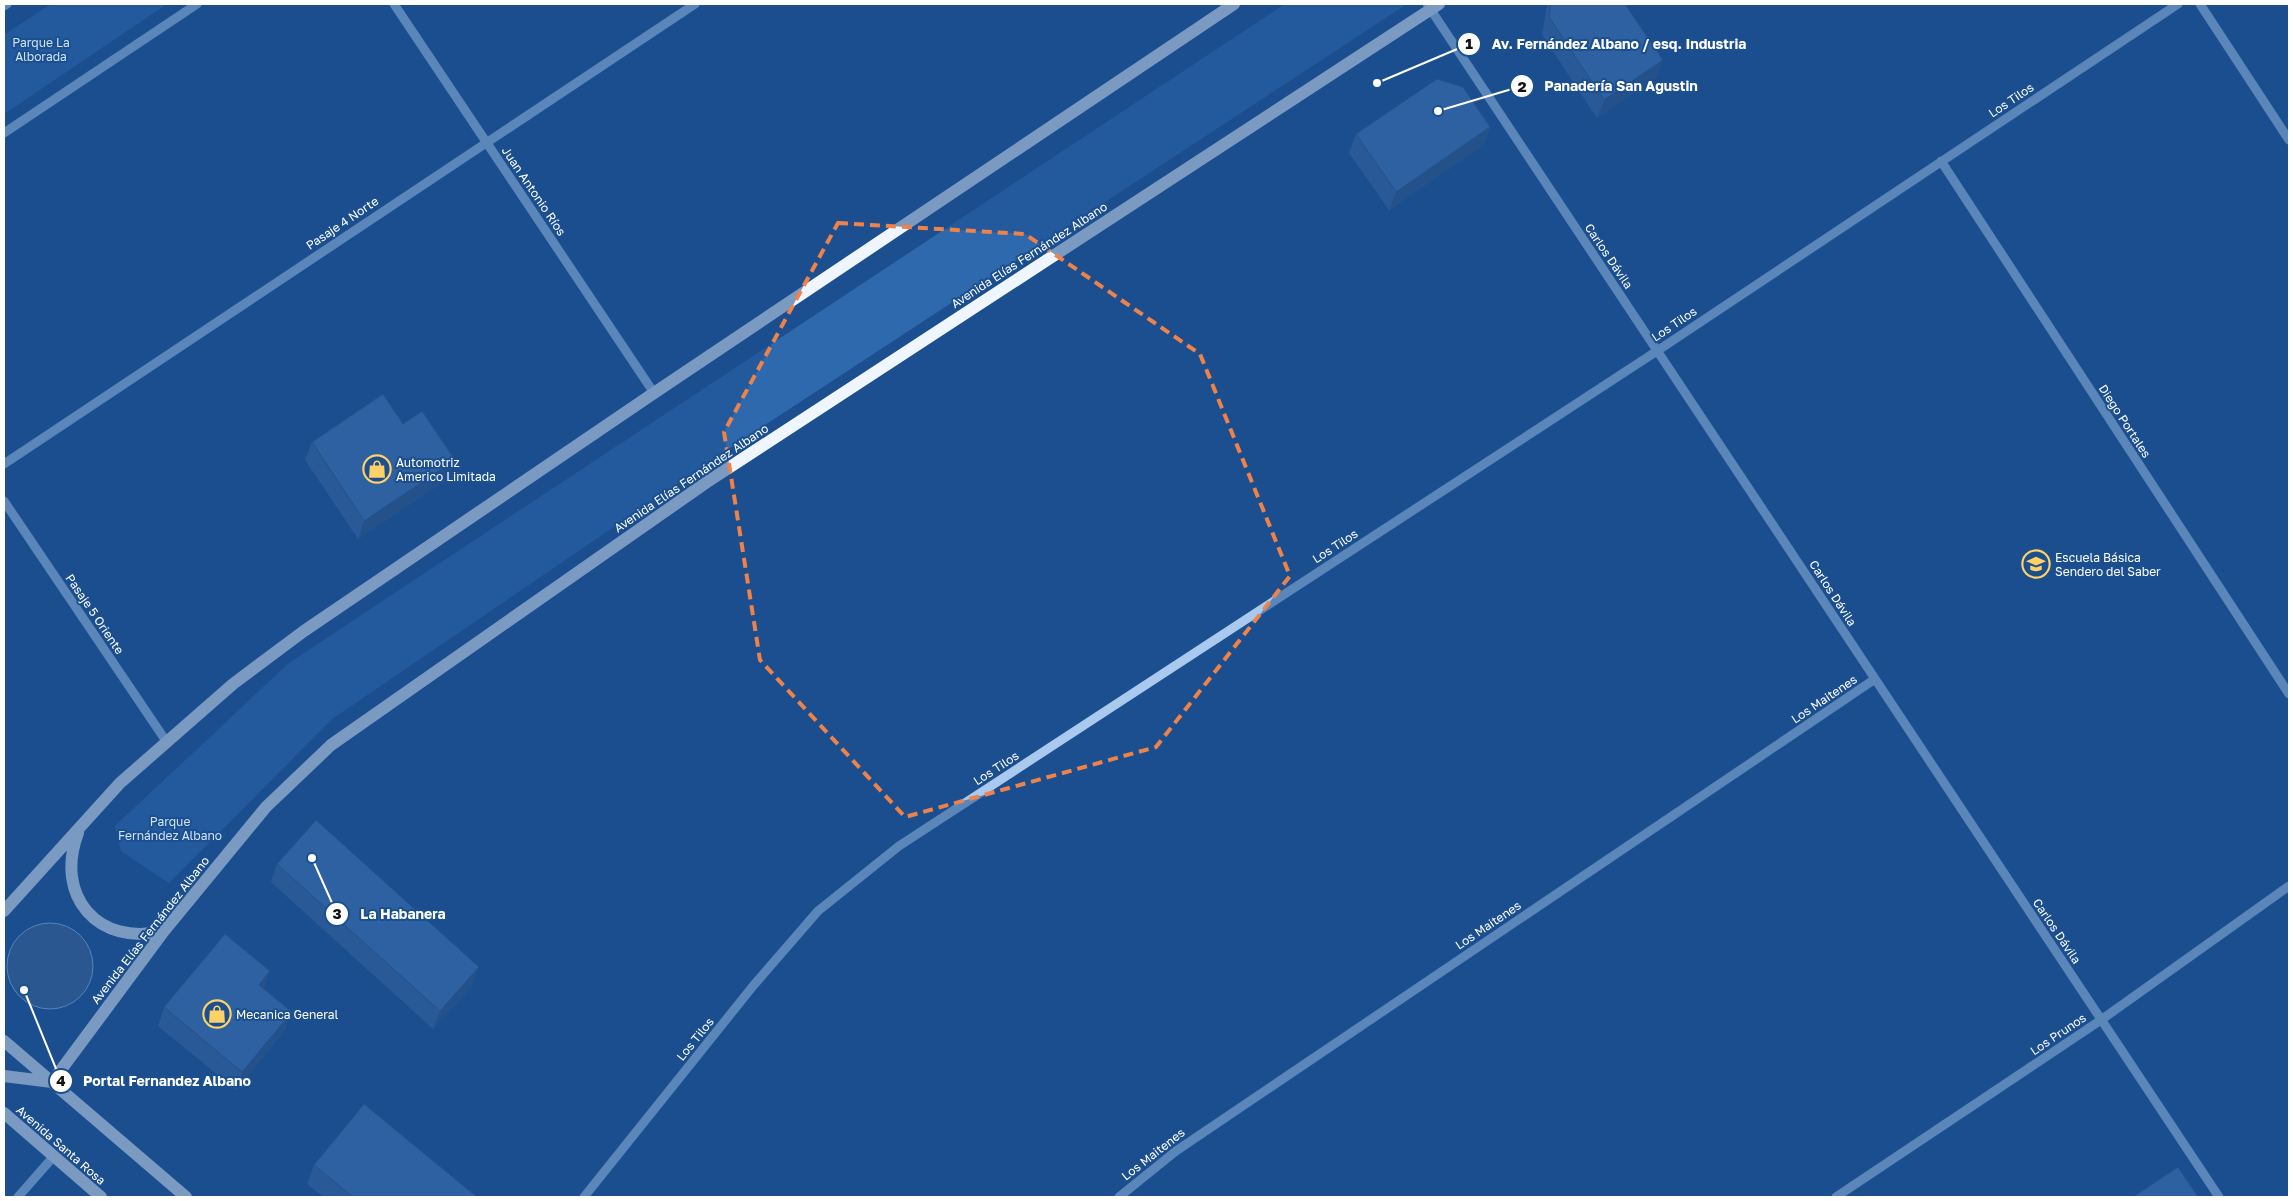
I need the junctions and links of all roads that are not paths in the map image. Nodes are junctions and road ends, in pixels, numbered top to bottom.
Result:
1 (197, 4) edge
2 (394, 4) edge
3 (695, 4) edge
4 (1234, 4) edge
5 (2178, 4) edge
6 (2200, 4) edge
7 (1432, 6) edge
8 (4, 132) edge
9 (2289, 140) edge
10 (486, 142) junction
11 (1941, 161) junction
12 (1657, 351) junction
13 (654, 393) junction
14 (4, 464) edge
15 (4, 500) edge
16 (1875, 679) junction
17 (2289, 694) edge
18 (166, 741) junction
19 (80, 828) junction
20 (2289, 886) edge
21 (4, 911) edge
22 (164, 931) junction
23 (2101, 1020) junction
24 (4, 1041) edge
25 (4, 1076) edge
26 (52, 1082) junction
27 (4, 1113) edge
28 (54, 1156) junction
29 (18, 1197) edge
30 (101, 1197) edge
31 (186, 1197) edge
32 (584, 1197) edge
33 (1119, 1197) edge
34 (1836, 1197) edge
35 (2219, 1197) edge

1 - 8 street
2 - 10 street, Juan Antonio Ríos
3 - 10 street, Pasaje 4 Norte
4 - 13 main road
5 - 11 street, Los Tilos
6 - 9 street
7 - 12 street, Carlos Dávila
7 - 22 main road, Avenida Elías Fernández Albano
10 - 13 street, Juan Antonio Ríos
10 - 14 street, Pasaje 4 Norte
11 - 12 street, Los Tilos
11 - 17 street, Diego Portales
12 - 16 street, Carlos Dávila
12 - 32 street, Los Tilos
13 - 18 main road
15 - 18 street, Pasaje 5 Oriente
16 - 23 street, Carlos Dávila
16 - 33 street, Los Maitenes
18 - 19 main road
19 - 21 main road
19 - 22 main road
20 - 23 street, Los Prunos
22 - 26 main road, Avenida Elías Fernández Albano
23 - 34 street, Los Prunos
23 - 35 street, Carlos Dávila
24 - 26 main road
25 - 26 main road
26 - 31 main road
27 - 28 main road, Avenida Santa Rosa
28 - 29 street
28 - 30 main road, Avenida Santa Rosa

